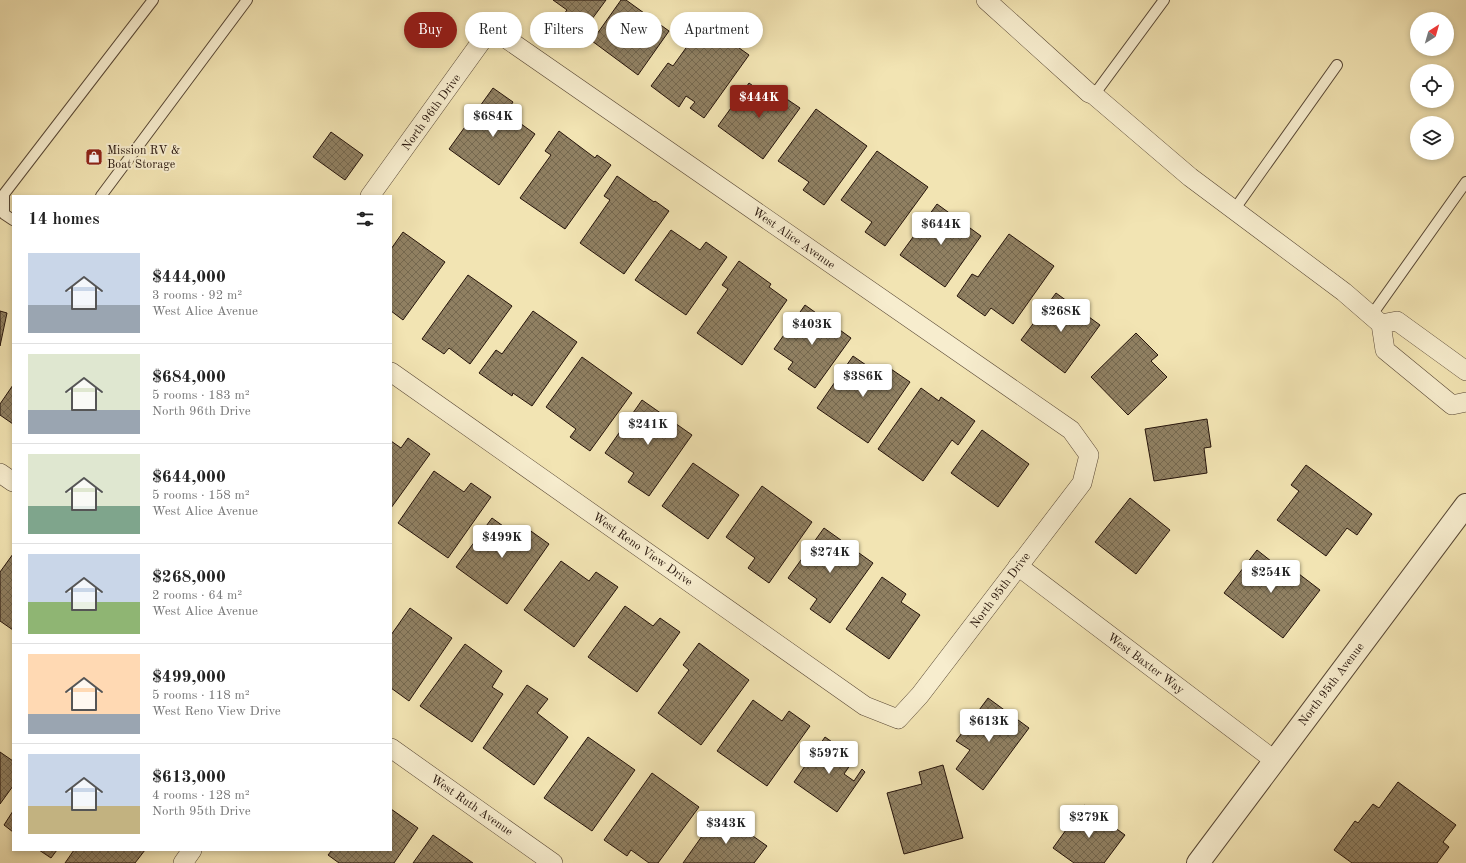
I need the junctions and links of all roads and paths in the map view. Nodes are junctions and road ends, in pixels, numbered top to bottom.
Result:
1 (153, 0) edge
2 (247, 0) edge
3 (986, 0) edge
4 (1164, 0) edge
5 (477, 48) edge
6 (520, 48) edge
7 (1337, 65) dead end
8 (1094, 95) junction
9 (1466, 182) edge
10 (102, 195) edge
11 (371, 195) edge
12 (1234, 210) junction
13 (12, 219) edge
14 (1376, 320) junction
15 (1466, 371) edge
16 (392, 373) edge
17 (1466, 402) edge
18 (1089, 455) joint
19 (0, 472) edge
20 (12, 481) edge
21 (1466, 504) edge
22 (1018, 566) junction
23 (898, 719) joint
24 (392, 749) edge
25 (1274, 760) junction
26 (191, 851) edge
27 (183, 863) edge
28 (553, 863) edge
29 (1198, 863) edge

1 - 13 lane
2 - 10 lane
3 - 8 street
4 - 8 lane
5 - 11 street, North 96th Drive
6 - 18 street, West Alice Avenue
7 - 12 lane
8 - 12 street
9 - 14 lane
12 - 14 street
14 - 15 street
14 - 17 street
16 - 23 street, West Reno View Drive
18 - 22 street, North 95th Drive
19 - 20 street
21 - 25 street, North 95th Avenue
22 - 23 street, North 95th Drive
22 - 25 street, West Baxter Way
24 - 28 street, West Ruth Avenue
25 - 29 street, North 95th Avenue
26 - 27 street

